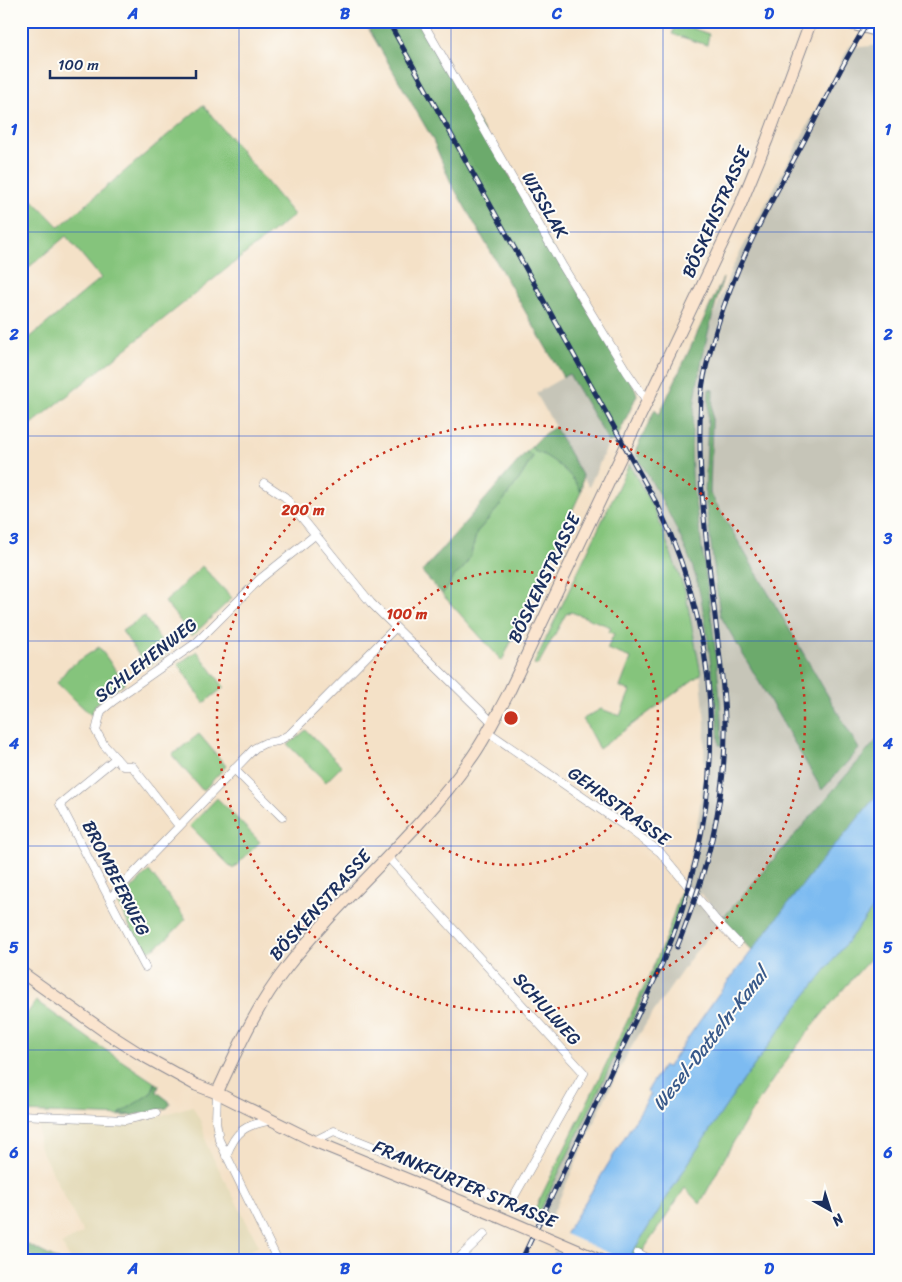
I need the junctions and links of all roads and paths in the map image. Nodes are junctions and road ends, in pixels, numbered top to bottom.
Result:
1 (422, 21) edge
2 (811, 21) edge
3 (838, 21) edge
4 (881, 30) edge
5 (647, 401) junction
6 (264, 483) dead end
7 (315, 535) junction
8 (394, 628) junction
9 (490, 727) junction
10 (116, 758) junction
11 (234, 769) junction
12 (282, 817) dead end
13 (179, 826) junction
14 (387, 856) junction
15 (110, 898) junction
16 (738, 943) dead end
17 (145, 967) dead end
18 (21, 972) edge
19 (216, 1093) junction
20 (156, 1112) dead end
21 (21, 1115) edge
22 (272, 1120) junction
23 (314, 1141) junction
24 (226, 1156) junction
25 (511, 1202) joint
26 (484, 1234) dead end
27 (638, 1253) dead end
28 (278, 1261) edge
29 (456, 1261) edge
30 (602, 1261) edge
31 (653, 1261) edge

1 - 5 street, WISSLAK
2 - 5 main road, BÖSKENSTRASSE
3 - 4 street
5 - 9 main road, BÖSKENSTRASSE
6 - 7 street, GEHRSTRASSE
7 - 8 street, GEHRSTRASSE
7 - 10 street, SCHLEHENWEG
8 - 9 street, GEHRSTRASSE
8 - 11 street
9 - 14 main road, BÖSKENSTRASSE
9 - 16 street, GEHRSTRASSE
10 - 13 street, SCHLEHENWEG
10 - 15 street, BROMBEERWEG
11 - 12 street
11 - 13 street
13 - 15 street
14 - 19 main road, BÖSKENSTRASSE
14 - 25 street, SCHULWEG
15 - 17 street, BROMBEERWEG
18 - 19 main road, FRANKFURTER STRASSE
19 - 22 main road, FRANKFURTER STRASSE
19 - 24 street
20 - 21 street
22 - 23 main road, FRANKFURTER STRASSE
22 - 24 street
23 - 25 street, FRANKFURTER STRASSE
23 - 30 main road, FRANKFURTER STRASSE, bridge
24 - 28 street
26 - 29 street
27 - 31 street

